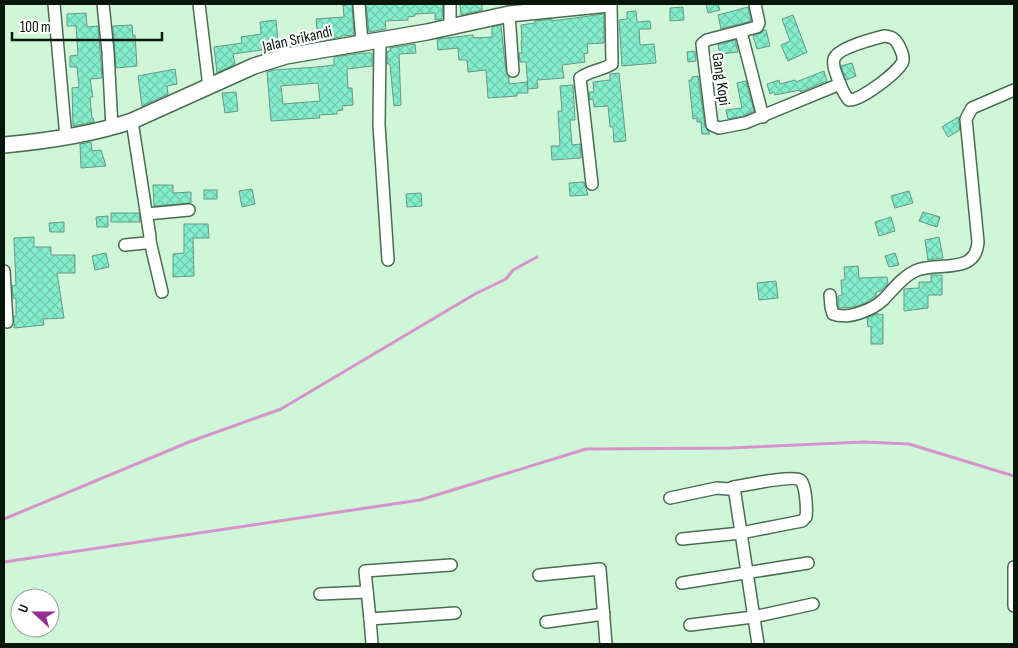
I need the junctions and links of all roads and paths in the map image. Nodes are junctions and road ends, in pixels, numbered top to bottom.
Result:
1 (54, 4) edge
2 (103, 4) edge
3 (199, 4) edge
4 (359, 4) edge
5 (450, 4) edge
6 (610, 4) edge
7 (755, 4) edge
8 (576, 6) edge
9 (544, 7) edge
10 (508, 14) junction
11 (450, 27) junction
12 (741, 32) junction
13 (380, 40) junction
14 (362, 43) junction
15 (513, 71) dead end
16 (840, 84) junction
17 (209, 87) junction
18 (1014, 90) edge
19 (762, 117) junction
20 (132, 121) junction
21 (112, 128) junction
22 (66, 138) junction
23 (4, 145) edge
24 (592, 184) dead end
25 (189, 210) dead end
26 (147, 214) junction
27 (150, 241) junction
28 (125, 245) dead end
29 (388, 260) dead end
30 (4, 272) edge
31 (162, 292) dead end
32 (830, 295) dead end
33 (7, 322) dead end
34 (734, 487) junction
35 (670, 498) dead end
36 (742, 534) junction
37 (682, 539) dead end
38 (808, 563) dead end
39 (451, 565) dead end
40 (1014, 567) edge
41 (746, 573) junction
42 (540, 575) dead end
43 (682, 583) dead end
44 (367, 592) junction
45 (320, 594) dead end
46 (813, 604) dead end
47 (1014, 606) edge
48 (455, 613) dead end
49 (604, 614) junction
50 (752, 617) junction
51 (370, 619) junction
52 (546, 622) dead end
53 (690, 625) dead end
54 (372, 644) edge
55 (606, 644) edge
56 (758, 644) edge

1 - 22 street
2 - 21 street
3 - 17 street
4 - 14 street
5 - 11 street
6 - 8 street, Jalan Srikandi
6 - 24 street
7 - 12 street, Gang Kopi
8 - 9 street, Jalan Srikandi
9 - 10 street, Jalan Srikandi
10 - 11 street, Jalan Srikandi
10 - 15 street
11 - 13 street, Jalan Srikandi
12 - 19 street
12 - 19 street, Gang Kopi
13 - 14 street, Jalan Srikandi
13 - 29 street
14 - 17 street, Jalan Srikandi
16 - 16 street
16 - 19 street, Gang Kopi
17 - 20 street, Jalan Srikandi
18 - 32 street
20 - 21 street, Jalan Srikandi
20 - 26 street
21 - 22 street, Jalan Srikandi
22 - 23 street, Jalan Srikandi
25 - 26 street
26 - 27 street
27 - 28 street
27 - 31 street
30 - 33 street
34 - 35 street
34 - 36 street
34 - 36 street
36 - 37 street
36 - 41 street
38 - 41 street
39 - 44 street
40 - 47 street
41 - 43 street
41 - 50 street
42 - 49 street
44 - 45 street
44 - 51 street
46 - 50 street
48 - 51 street
49 - 52 street
49 - 55 street
50 - 53 street
50 - 56 street
51 - 54 street

